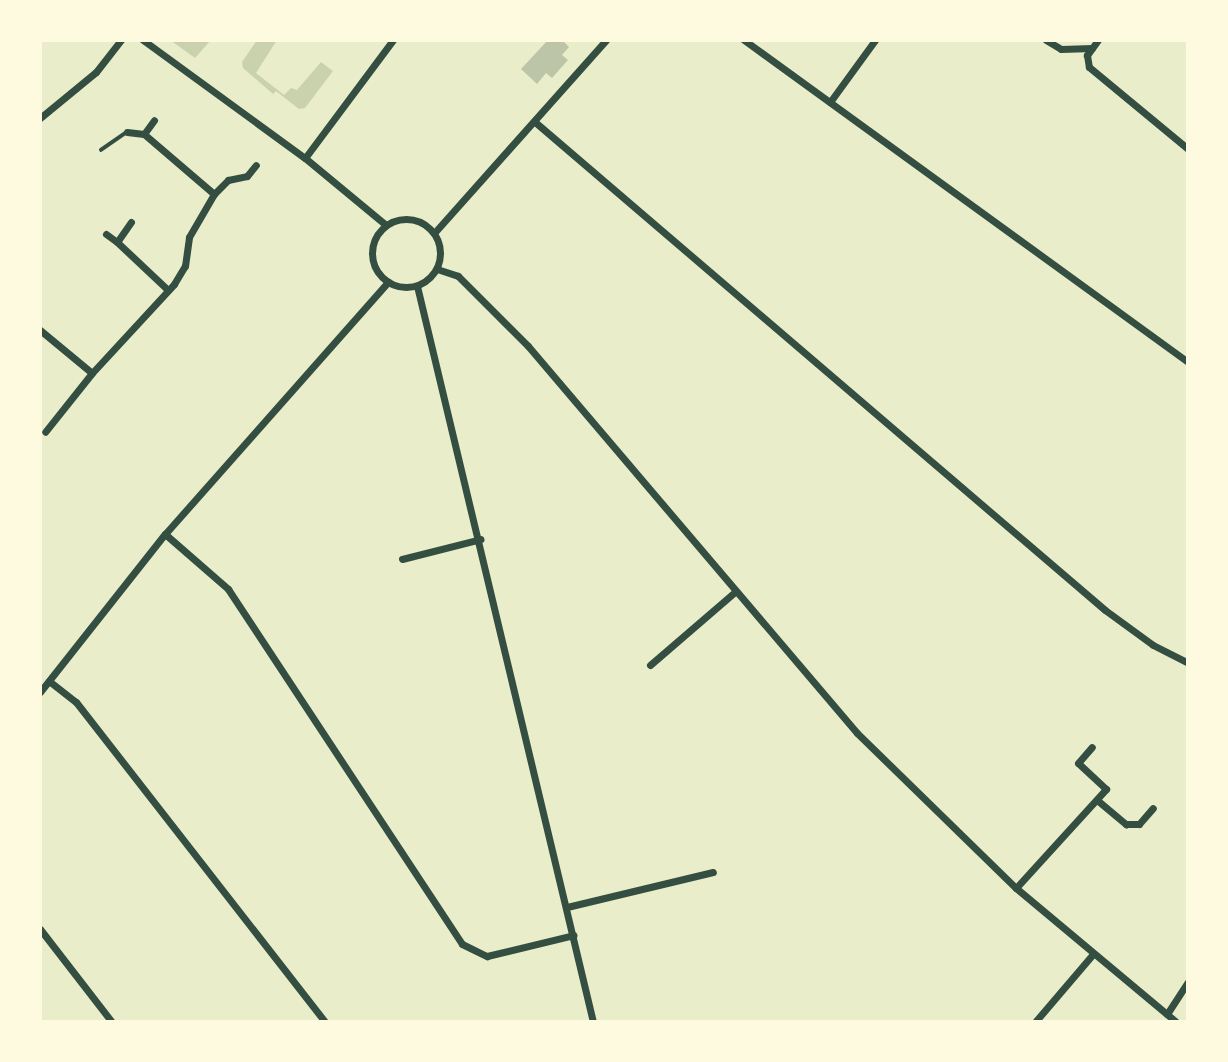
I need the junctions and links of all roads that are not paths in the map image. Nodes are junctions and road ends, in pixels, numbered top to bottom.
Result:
1 (121, 40) edge
2 (143, 40) edge
3 (606, 40) edge
4 (744, 40) edge
5 (875, 40) edge
6 (1046, 40) edge
7 (1098, 40) edge
8 (389, 42) edge
9 (1092, 48) junction
10 (830, 102) junction
11 (40, 118) edge
12 (154, 120) dead end
13 (535, 122) junction
14 (127, 132) joint
15 (144, 134) junction
16 (1188, 149) edge
17 (101, 150) dead end
18 (305, 158) junction
19 (256, 165) dead end
20 (215, 194) junction
21 (131, 222) dead end
22 (386, 225) junction
23 (435, 232) junction
24 (106, 234) dead end
25 (117, 242) junction
26 (437, 269) junction
27 (388, 282) junction
28 (417, 286) junction
29 (168, 290) junction
30 (40, 330) edge
31 (1188, 362) edge
32 (92, 373) junction
33 (45, 432) dead end
34 (165, 534) junction
35 (481, 540) junction
36 (402, 559) dead end
37 (735, 592) junction
38 (1188, 663) edge
39 (650, 666) dead end
40 (49, 681) junction
41 (40, 692) edge
42 (1092, 747) dead end
43 (1097, 800) junction
44 (1153, 808) dead end
45 (713, 872) dead end
46 (1016, 888) junction
47 (567, 907) junction
48 (40, 929) edge
49 (574, 936) junction
50 (1093, 954) junction
51 (1188, 982) edge
52 (1167, 1014) junction
53 (112, 1022) edge
54 (325, 1022) edge
55 (593, 1022) edge
56 (1035, 1022) edge
57 (1176, 1022) edge

1 - 11 street
2 - 18 street
3 - 13 street
4 - 10 street
5 - 10 street
6 - 9 street
7 - 9 street
8 - 18 street
9 - 16 street
10 - 31 street
12 - 15 street
13 - 23 street
13 - 38 street
14 - 15 street
14 - 17 lane
15 - 20 street
18 - 22 street
19 - 20 street
20 - 29 street
21 - 25 street
22 - 23 street
22 - 27 street
23 - 26 street
24 - 25 street
25 - 29 street
26 - 28 street
26 - 37 street
27 - 28 street
27 - 34 street
28 - 35 street
29 - 32 street
30 - 32 street
32 - 33 street
34 - 40 street
34 - 49 street
35 - 36 street
35 - 47 street
37 - 39 street
37 - 46 street
40 - 41 street
40 - 54 street
42 - 43 street
43 - 44 street
43 - 46 street
45 - 47 street
46 - 50 street
47 - 49 street
48 - 53 street
49 - 55 street
50 - 52 street
50 - 56 street
51 - 52 street
52 - 57 street

